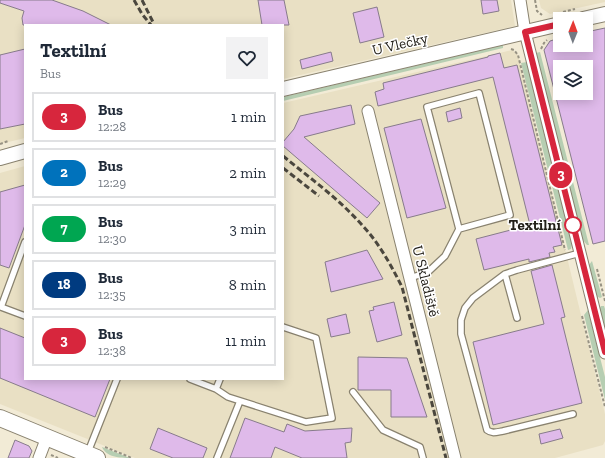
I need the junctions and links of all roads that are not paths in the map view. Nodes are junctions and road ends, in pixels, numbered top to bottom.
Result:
1 (520, 0) edge
2 (593, 14) edge
3 (605, 14) edge
4 (553, 21) edge
5 (525, 32) junction
6 (284, 89) edge
7 (368, 111) dead end
8 (24, 151) edge
9 (0, 158) edge
10 (459, 229) junction
11 (24, 245) edge
12 (580, 253) junction
13 (505, 274) junction
14 (410, 278) junction
15 (24, 316) edge
16 (517, 318) dead end
17 (284, 327) edge
18 (605, 352) edge
19 (117, 380) edge
20 (193, 380) edge
21 (220, 380) edge
22 (216, 389) junction
23 (353, 392) dead end
24 (240, 401) junction
25 (573, 414) dead end
26 (0, 418) edge
27 (47, 437) junction
28 (92, 456) edge
29 (39, 458) edge
30 (218, 458) edge
31 (423, 458) edge
32 (456, 458) edge

1 - 5 street
2 - 3 street
4 - 5 street, U Vlečky
5 - 6 street, U Vlečky
5 - 12 street
7 - 14 street, U Skladiště
8 - 9 street
10 - 10 lane
10 - 14 lane
11 - 15 lane
12 - 13 lane
12 - 18 street
13 - 16 lane
13 - 25 lane
14 - 32 street, U Skladiště
17 - 24 lane
19 - 28 lane
20 - 22 lane
21 - 22 lane
22 - 24 lane
23 - 31 lane
24 - 30 lane
26 - 27 main road
27 - 28 main road
27 - 29 street

